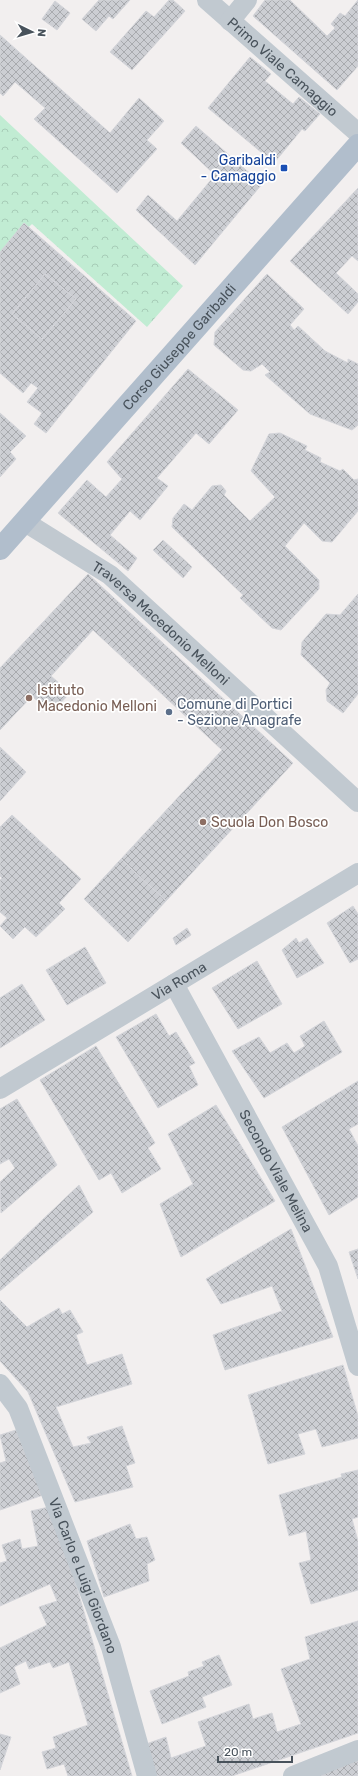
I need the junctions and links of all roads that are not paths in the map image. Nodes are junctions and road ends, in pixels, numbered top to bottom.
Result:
1 (207, 0) edge
2 (247, 0) edge
3 (230, 21) junction
4 (358, 133) edge
5 (358, 145) edge
6 (25, 522) junction
7 (0, 549) edge
8 (358, 802) edge
9 (358, 873) edge
10 (174, 984) junction
11 (0, 1089) edge
12 (358, 1366) edge
13 (0, 1384) edge
14 (358, 1750) edge
15 (147, 1776) edge
16 (293, 1776) edge

1 - 3 street, Primo Viale Camaggio
2 - 3 street
3 - 4 street, Primo Viale Camaggio
5 - 6 main road, Corso Giuseppe Garibaldi
6 - 7 main road, Corso Giuseppe Garibaldi
6 - 8 street, Traversa Macedonio Melloni
9 - 10 street, Via Roma
10 - 11 street, Via Roma
10 - 12 street, Secondo Viale Melina
13 - 15 street, Via Carlo e Luigi Giordano
14 - 16 street

